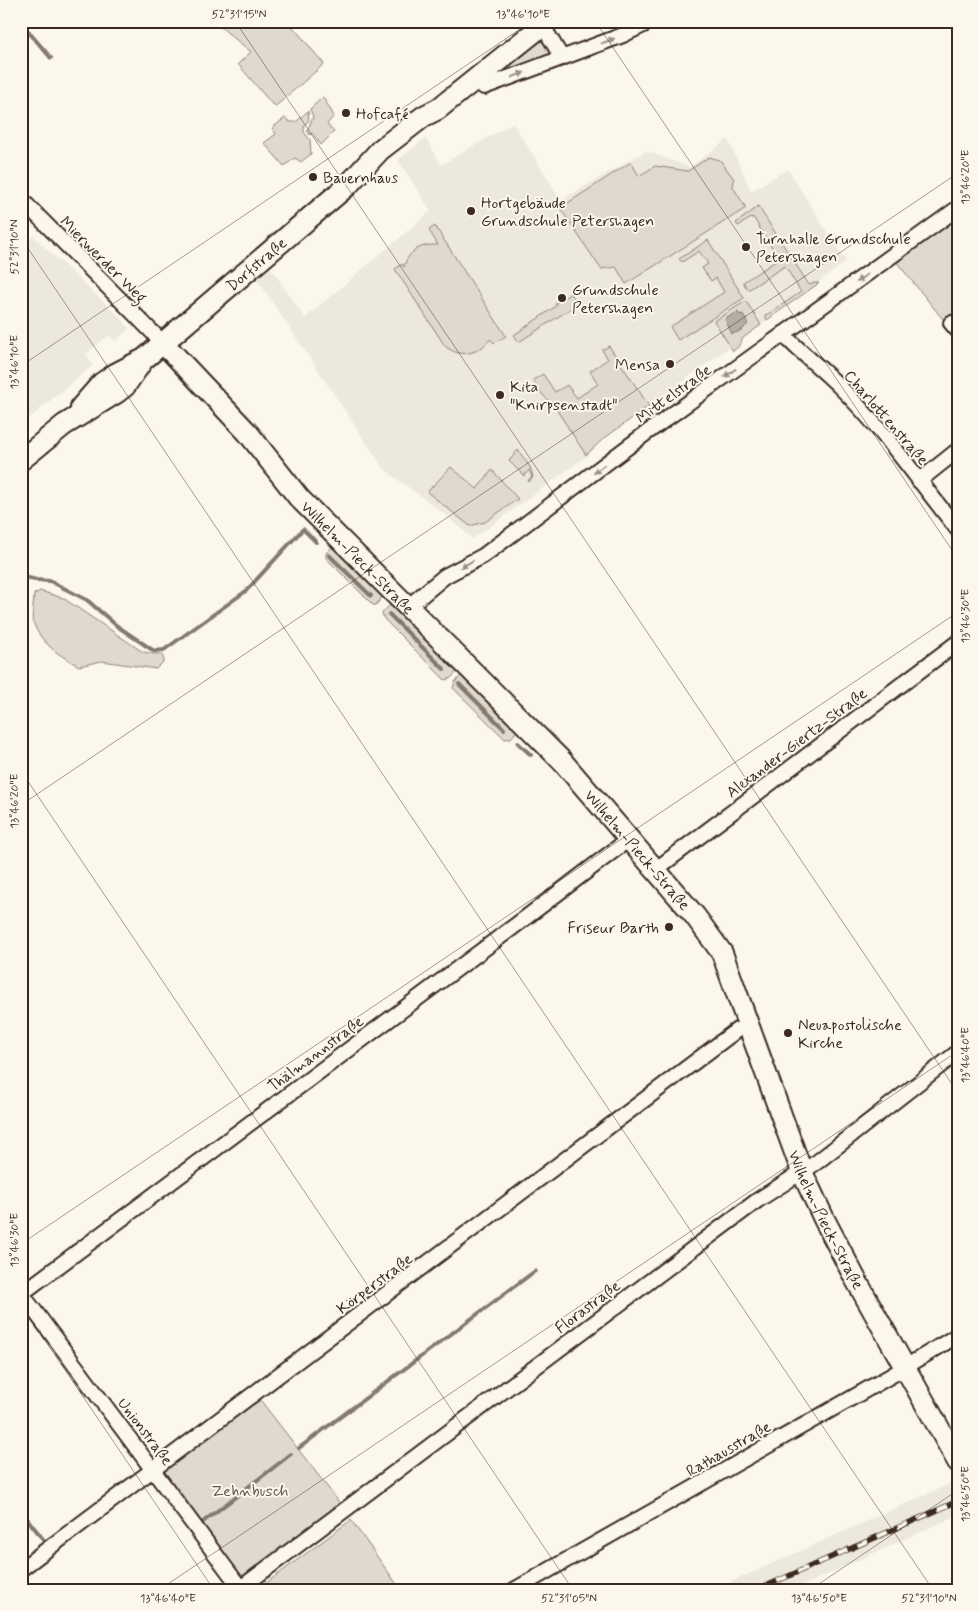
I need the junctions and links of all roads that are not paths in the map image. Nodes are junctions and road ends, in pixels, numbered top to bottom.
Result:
1 (652, 21) edge
2 (546, 24) edge
3 (562, 58) junction
4 (475, 80) junction
5 (21, 199) edge
6 (958, 208) edge
7 (783, 334) junction
8 (163, 343) junction
9 (958, 450) edge
10 (21, 460) edge
11 (920, 481) junction
12 (958, 530) edge
13 (409, 606) junction
14 (958, 642) edge
15 (629, 839) junction
16 (655, 870) junction
17 (748, 1027) junction
18 (958, 1052) edge
19 (802, 1172) junction
20 (22, 1294) edge
21 (958, 1335) edge
22 (904, 1368) junction
23 (958, 1462) edge
24 (153, 1470) junction
25 (21, 1569) edge
26 (240, 1589) edge
27 (514, 1590) edge

3 -> 1 street
2 - 3 street, Dorfstraße
2 - 4 street, Dorfstraße
4 -> 3 street
4 - 8 street, Dorfstraße
5 - 8 street, Mierwerder Weg
6 -> 7 street, Mittelstraße
7 - 11 street, Charlottenstraße
7 -> 13 street, Mittelstraße
8 - 10 street, Dorfstraße
8 - 13 street, Wilhelm-Pieck-Straße
9 - 11 street
11 - 12 street, Charlottenstraße
13 - 15 street, Wilhelm-Pieck-Straße
14 - 16 street, Alexander-Giertz-Straße
15 - 16 street, Wilhelm-Pieck-Straße
15 - 20 street, Thälmannstraße
16 - 17 street, Wilhelm-Pieck-Straße
17 - 19 street, Wilhelm-Pieck-Straße
17 - 24 street, Körperstraße
18 - 19 street, Florastraße
19 - 22 street, Wilhelm-Pieck-Straße
19 - 26 street, Florastraße
20 - 24 street, Unionstraße
21 - 22 street, Rathausstraße
22 - 23 street, Wilhelm-Pieck-Straße
22 - 27 street, Rathausstraße
24 - 25 street, Körperstraße
24 - 26 street, Unionstraße

